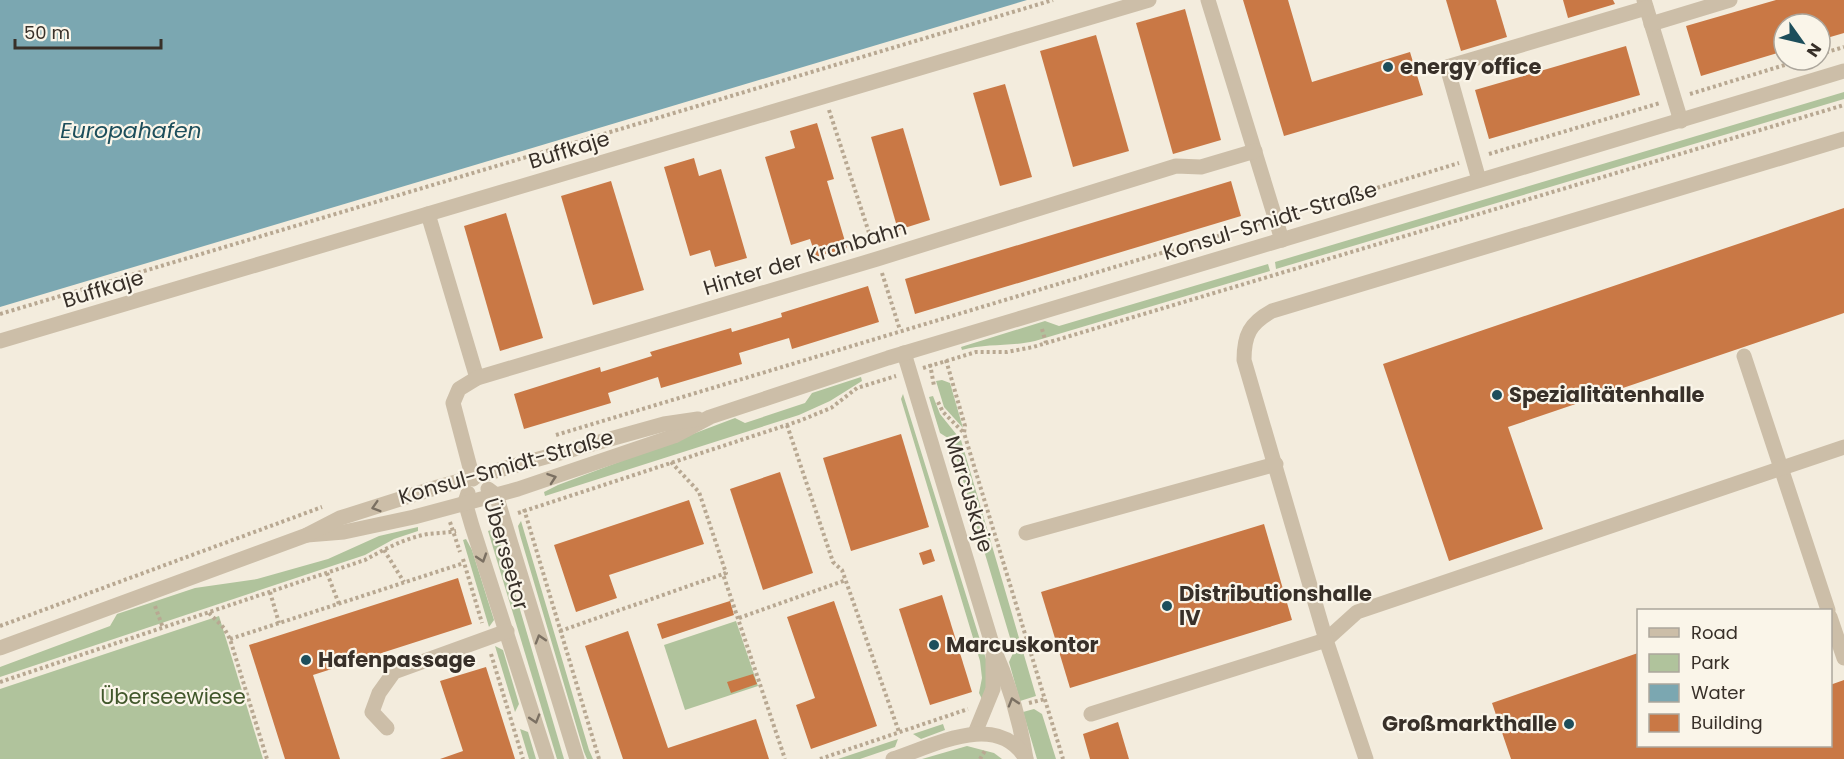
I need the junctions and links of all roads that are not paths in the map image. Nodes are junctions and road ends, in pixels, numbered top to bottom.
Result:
1 (1149, 0) edge
2 (1208, 0) edge
3 (1730, 0) edge
4 (1645, 3) edge
5 (1651, 24) junction
6 (1844, 71) edge
7 (1680, 121) junction
8 (1844, 140) edge
9 (1255, 151) junction
10 (1479, 180) junction
11 (428, 214) junction
12 (1282, 240) junction
13 (0, 341) edge
14 (904, 353) junction
15 (1744, 356) dead end
16 (477, 378) junction
17 (710, 417) junction
18 (1844, 447) edge
19 (1276, 465) junction
20 (1781, 468) junction
21 (473, 479) junction
22 (496, 495) junction
23 (465, 502) junction
24 (1026, 533) dead end
25 (307, 535) junction
26 (1828, 609) edge
27 (1832, 623) edge
28 (507, 631) junction
29 (1326, 639) junction
30 (993, 647) junction
31 (0, 648) edge
32 (1844, 658) edge
33 (1091, 714) dead end
34 (387, 728) dead end
35 (975, 733) junction
36 (547, 759) edge
37 (577, 759) edge
38 (893, 759) edge
39 (1026, 759) edge
40 (1366, 759) edge

1 - 11 street, Buffkaje
2 - 9 street
3 - 5 street
4 - 5 street
4 - 10 street
5 - 7 street
6 - 7 street, Konsul-Smidt-Straße
7 - 10 street, Konsul-Smidt-Straße
8 - 19 street
9 - 12 street
9 - 16 street, Hinter der Kranbahn
10 - 12 street, Konsul-Smidt-Straße
11 - 13 street, Buffkaje
11 - 16 street
12 - 14 street, Konsul-Smidt-Straße
14 - 17 street, Konsul-Smidt-Straße
14 - 30 street, Marcuskaje
15 - 20 street
16 - 21 street, Hinter der Kranbahn
17 - 21 street, Konsul-Smidt-Straße
22 -> 17 street, Konsul-Smidt-Straße
18 - 20 street
19 - 24 street
19 - 29 street
20 - 26 street
20 - 29 street
21 - 22 street, Überseetor
21 - 23 street, Überseetor
21 -> 25 street, Konsul-Smidt-Straße
22 - 23 street, Konsul-Smidt-Straße
37 -> 22 street, Überseetor
23 - 25 street, Konsul-Smidt-Straße
23 -> 28 street, Überseetor
25 - 31 street, Konsul-Smidt-Straße
27 - 32 street
28 - 34 street
28 -> 36 street, Überseetor
29 - 33 street
29 - 40 street
30 - 35 street, Marcuskaje
39 -> 30 street, Marcuskaje
35 - 38 street
35 - 39 street

